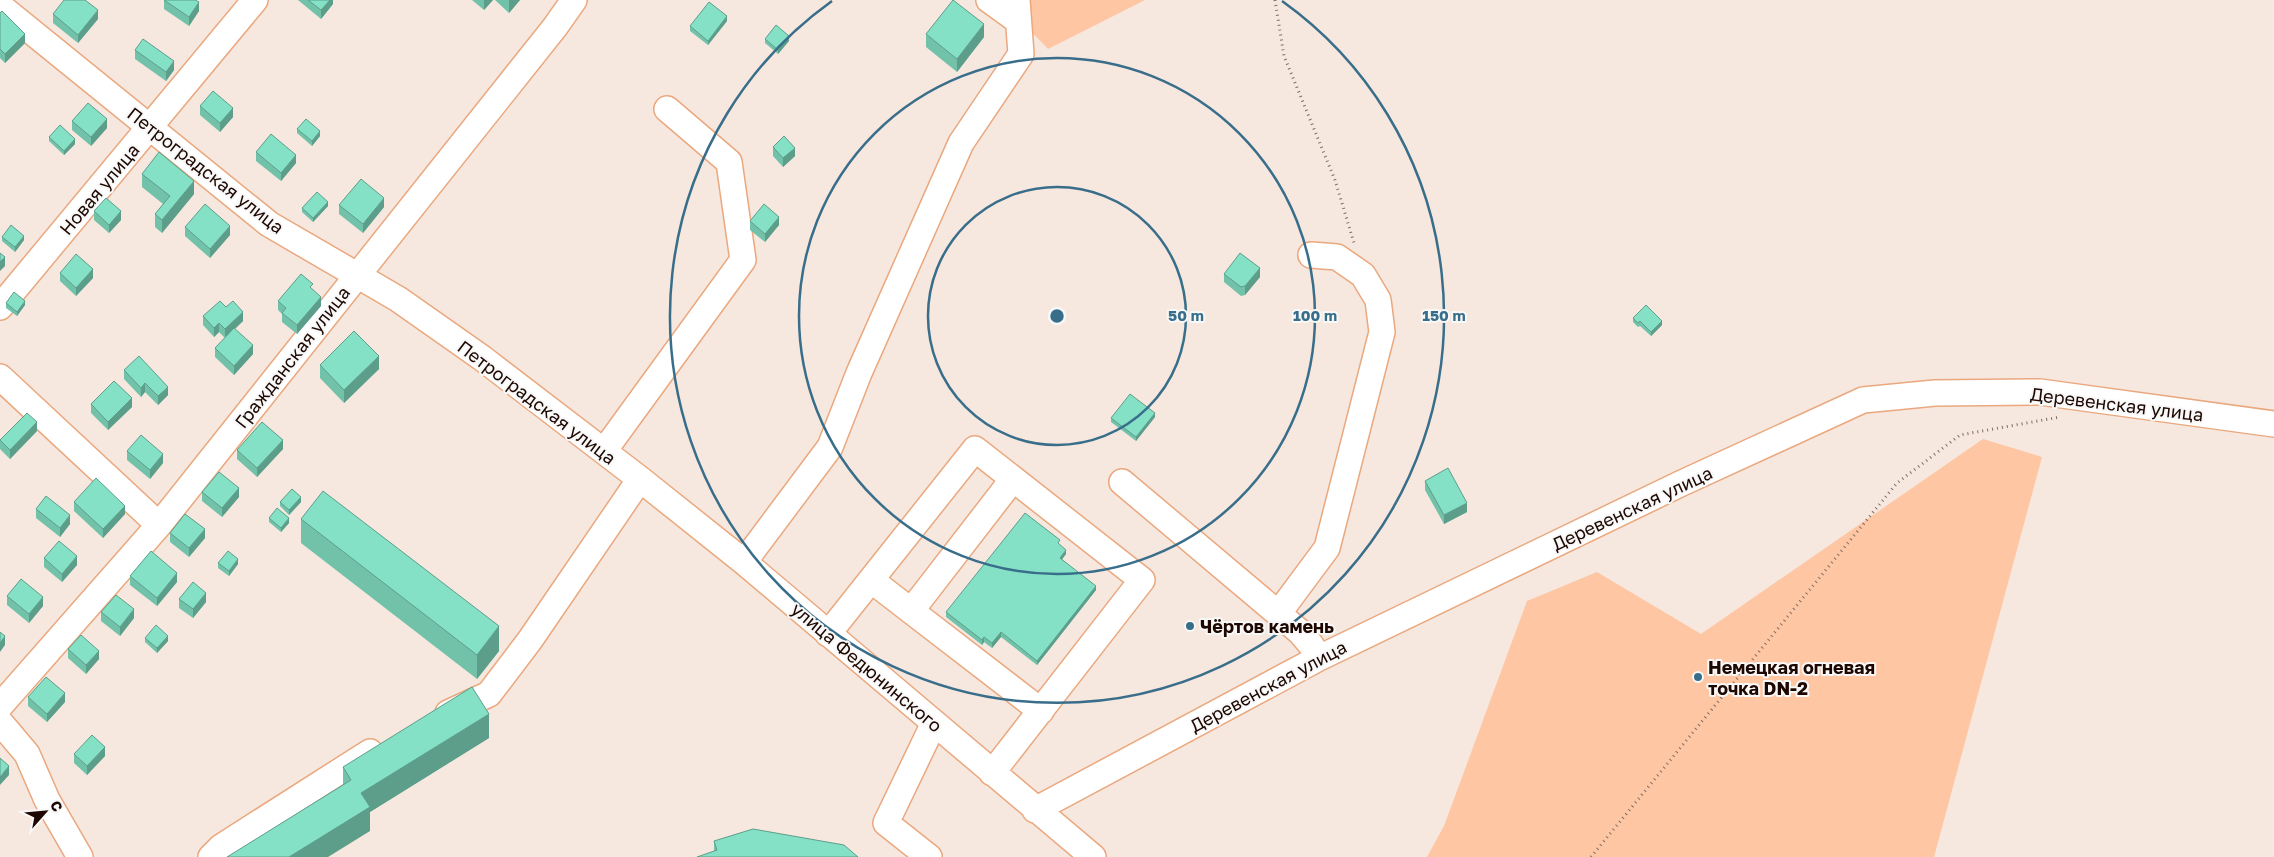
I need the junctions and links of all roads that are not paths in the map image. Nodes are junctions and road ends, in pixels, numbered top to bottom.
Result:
1 (255, 0) edge
2 (574, 0) edge
3 (989, 0) edge
4 (0, 6) edge
5 (1018, 11) edge
6 (667, 109) dead end
7 (150, 128) junction
8 (1311, 255) dead end
9 (358, 275) junction
10 (0, 307) edge
11 (0, 377) edge
12 (2274, 424) edge
13 (604, 451) junction
14 (640, 479) junction
15 (1013, 479) junction
16 (1122, 482) dead end
17 (159, 525) junction
18 (744, 562) junction
19 (871, 580) junction
20 (911, 611) junction
21 (1278, 614) junction
22 (828, 634) junction
23 (1319, 658) junction
24 (0, 706) edge
25 (1041, 711) junction
26 (0, 722) edge
27 (428, 723) edge
28 (934, 723) junction
29 (393, 740) edge
30 (992, 773) junction
31 (1035, 810) junction
32 (80, 857) edge
33 (210, 857) edge
34 (929, 857) edge
35 (1093, 857) edge

1 - 7 street, Новая улица
2 - 9 street, Гражданская улица
3 - 5 street
4 - 7 street, Петроградская улица
5 - 18 street
6 - 13 street
7 - 9 street, Петроградская улица
7 - 10 street, Новая улица
8 - 21 street
9 - 13 street, Петроградская улица
9 - 17 street, Гражданская улица
11 - 17 street
12 - 23 street, Деревенская улица
13 - 14 street, Петроградская улица
14 - 18 street, улица Федюнинского
14 - 27 street
15 - 19 street
15 - 20 street
15 - 25 street
16 - 21 street
17 - 24 street, Гражданская улица
18 - 22 street, улица Федюнинского
19 - 20 street
19 - 22 street
20 - 25 street
21 - 23 street
22 - 28 street, улица Федюнинского
23 - 31 street, Деревенская улица
25 - 30 street
26 - 32 street
28 - 30 street, улица Федюнинского
28 - 34 street
29 - 33 street
30 - 31 street, улица Федюнинского
31 - 35 street, улица Федюнинского

